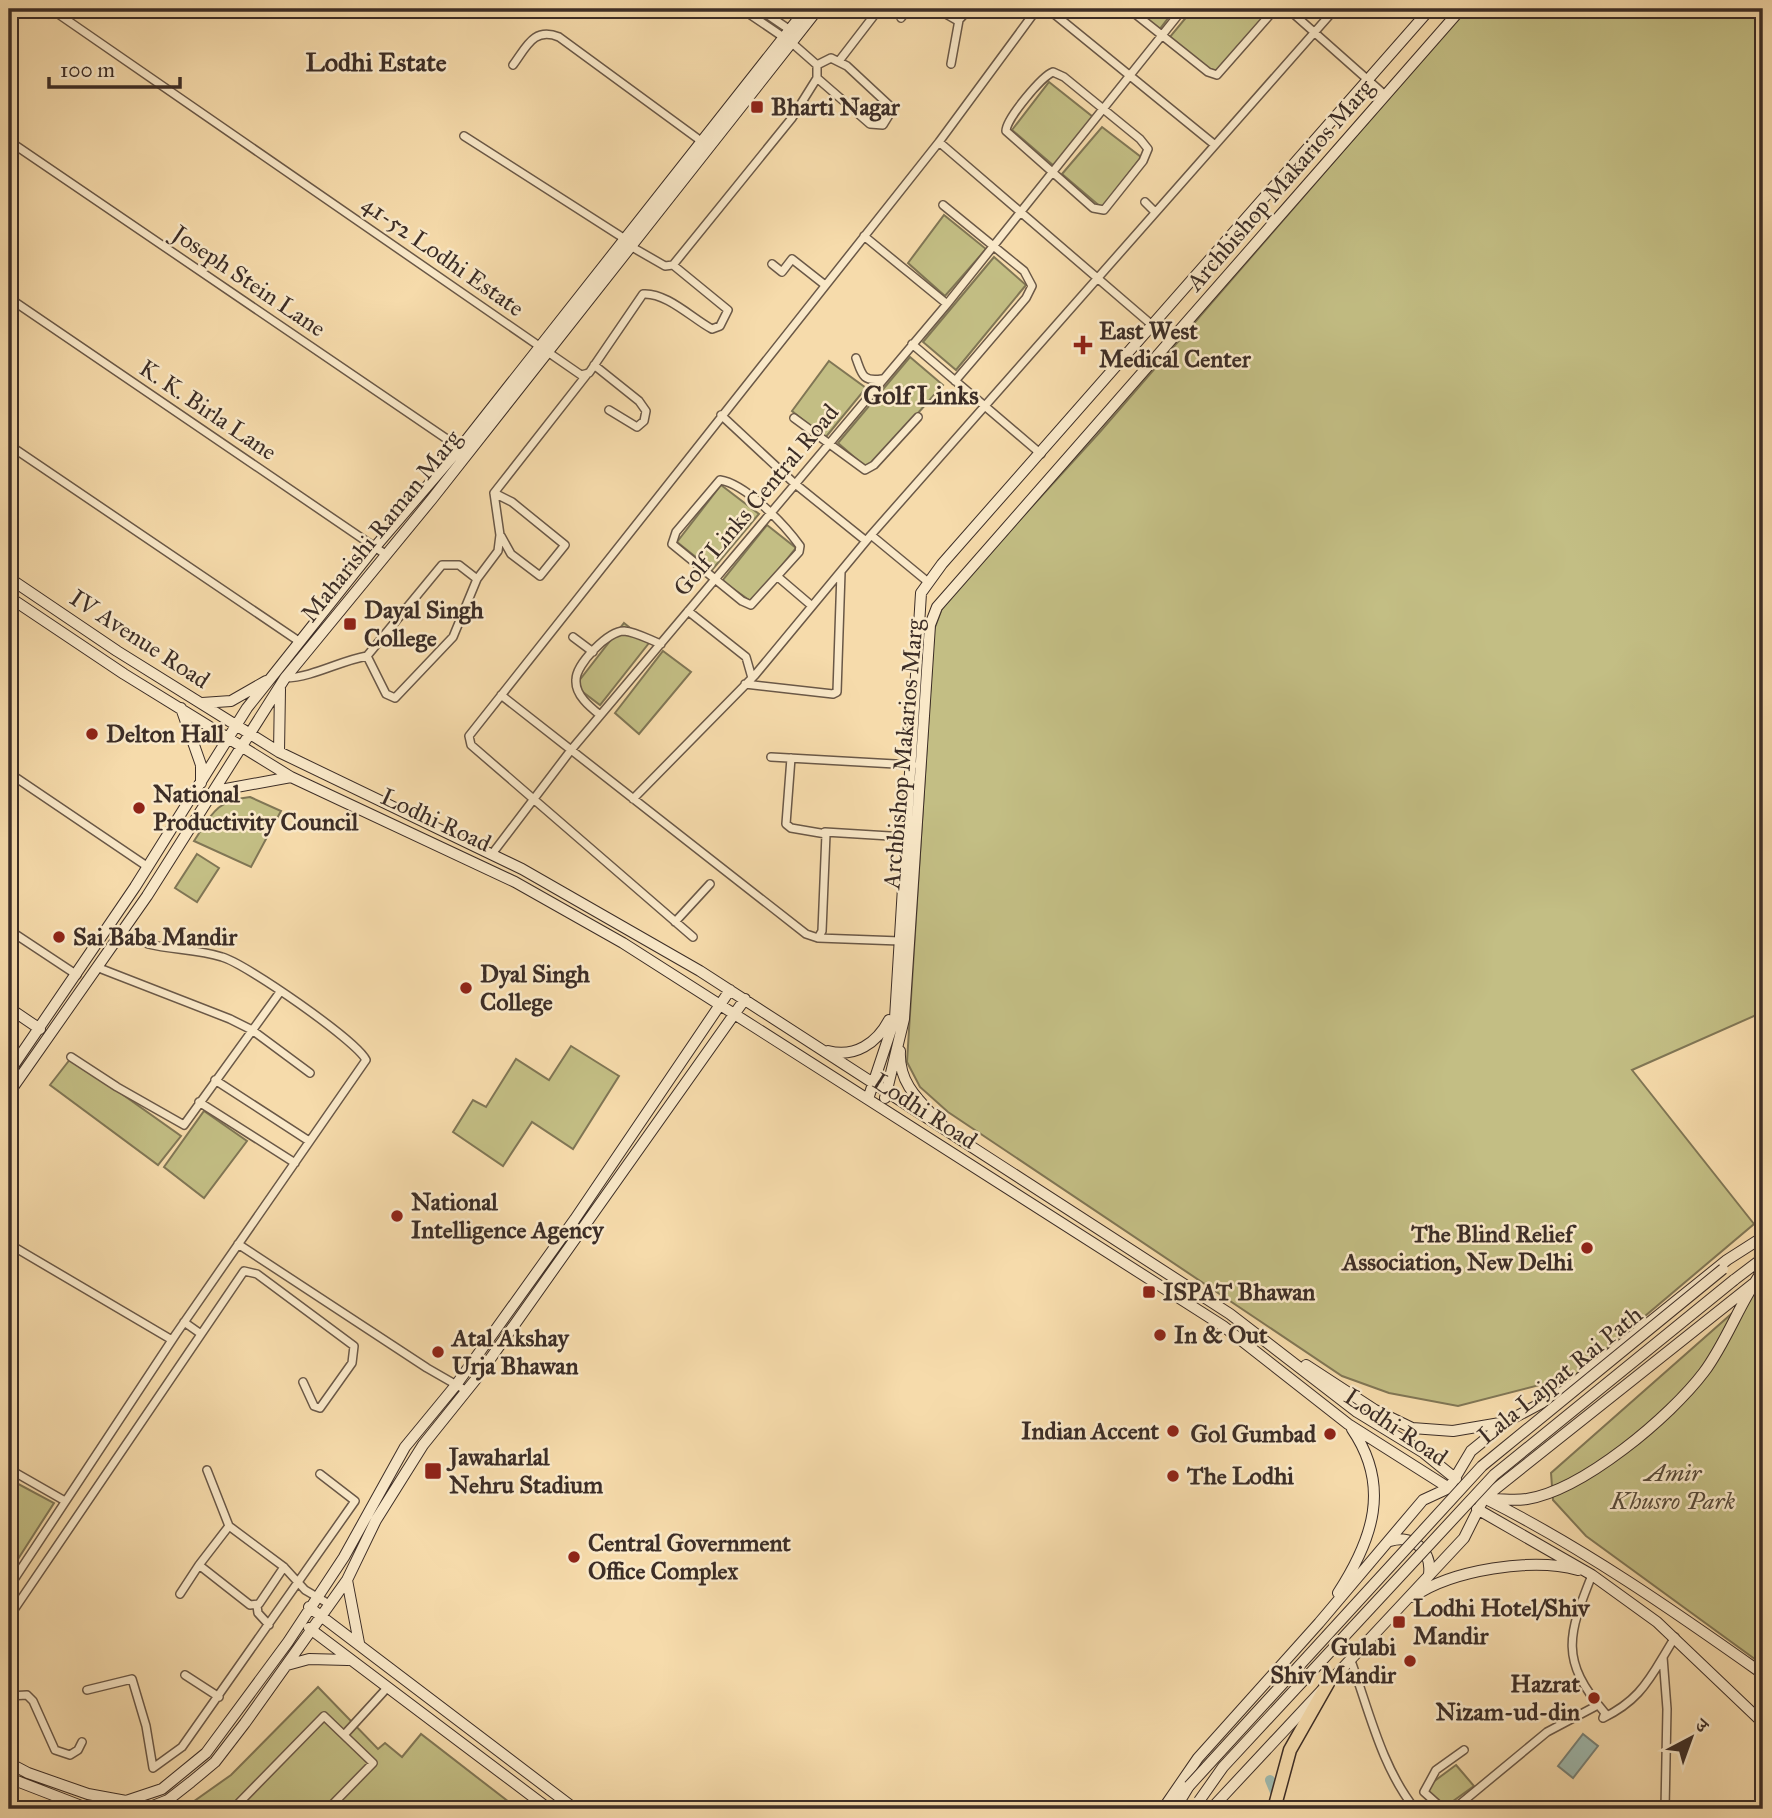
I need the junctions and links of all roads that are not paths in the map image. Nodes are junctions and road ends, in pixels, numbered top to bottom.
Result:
1 (51, 9) edge
2 (742, 9) edge
3 (759, 9) edge
4 (806, 9) edge
5 (818, 9) edge
6 (879, 9) edge
7 (908, 9) edge
8 (937, 9) edge
9 (969, 9) edge
10 (1037, 9) edge
11 (1048, 9) edge
12 (1129, 9) edge
13 (1183, 9) edge
14 (1275, 9) edge
15 (1287, 9) edge
16 (1335, 9) edge
17 (1430, 9) edge
18 (1461, 9) edge
19 (901, 18) dead end
20 (959, 20) junction
21 (1315, 32) junction
22 (1163, 35) junction
23 (788, 37) junction
24 (839, 61) junction
25 (951, 64) dead end
26 (513, 65) dead end
27 (817, 65) junction
28 (1128, 77) junction
29 (817, 78) junction
30 (1367, 79) junction
31 (1385, 95) junction
32 (1104, 109) junction
33 (464, 136) dead end
34 (9, 141) edge
35 (701, 141) junction
36 (939, 142) junction
37 (1215, 145) junction
38 (1052, 174) junction
39 (1145, 202) dead end
40 (943, 205) dead end
41 (1020, 212) junction
42 (1155, 212) junction
43 (864, 236) junction
44 (628, 243) junction
45 (994, 245) junction
46 (772, 264) dead end
47 (673, 265) junction
48 (1097, 277) junction
49 (825, 285) junction
50 (9, 298) edge
51 (947, 304) junction
52 (1152, 325) junction
53 (912, 344) junction
54 (544, 349) junction
55 (856, 358) dead end
56 (594, 365) junction
57 (589, 373) junction
58 (883, 379) junction
59 (955, 382) junction
60 (984, 406) junction
61 (609, 410) dead end
62 (721, 415) junction
63 (918, 417) dead end
64 (794, 418) dead end
65 (827, 444) junction
66 (9, 445) edge
67 (464, 451) junction
68 (1041, 454) junction
69 (794, 483) junction
70 (494, 493) junction
71 (770, 512) junction
72 (500, 535) junction
73 (869, 538) junction
74 (375, 547) junction
75 (386, 554) junction
76 (841, 571) junction
77 (778, 576) junction
78 (9, 578) edge
79 (477, 579) junction
80 (715, 579) junction
81 (928, 582) junction
82 (9, 597) edge
83 (812, 606) junction
84 (688, 611) junction
85 (572, 637) dead end
86 (300, 642) junction
87 (661, 644) junction
88 (593, 652) junction
89 (368, 656) junction
90 (752, 678) junction
91 (270, 679) junction
92 (282, 682) junction
93 (745, 684) junction
94 (501, 695) junction
95 (201, 703) junction
96 (181, 708) junction
97 (600, 715) junction
98 (237, 725) junction
99 (250, 734) junction
100 (230, 737) junction
101 (243, 746) junction
102 (571, 750) junction
103 (279, 752) junction
104 (771, 757) dead end
105 (791, 758) junction
106 (915, 765) junction
107 (9, 773) edge
108 (291, 776) junction
109 (201, 783) junction
110 (215, 791) junction
111 (633, 799) junction
112 (533, 802) junction
113 (825, 832) junction
114 (906, 837) junction
115 (492, 854) junction
116 (148, 867) junction
117 (710, 884) dead end
118 (675, 922) junction
119 (9, 930) edge
120 (693, 937) dead end
121 (818, 938) junction
122 (900, 942) junction
123 (148, 944) dead end
124 (99, 968) junction
125 (76, 975) junction
126 (730, 990) junction
127 (280, 992) junction
128 (745, 999) junction
129 (721, 1004) junction
130 (9, 1008) edge
131 (896, 1008) junction
132 (735, 1013) junction
133 (904, 1019) junction
134 (40, 1029) junction
135 (252, 1030) junction
136 (817, 1048) junction
137 (71, 1057) dead end
138 (9, 1072) edge
139 (310, 1073) dead end
140 (215, 1080) junction
141 (873, 1085) junction
142 (9, 1093) edge
143 (886, 1093) junction
144 (868, 1099) junction
145 (200, 1102) junction
146 (882, 1109) junction
147 (951, 1135) junction
148 (309, 1142) junction
149 (295, 1163) junction
150 (1763, 1238) edge
151 (9, 1244) edge
152 (238, 1244) junction
153 (1763, 1258) edge
154 (1763, 1270) edge
155 (1753, 1284) junction
156 (184, 1322) junction
157 (201, 1334) junction
158 (172, 1340) junction
159 (1279, 1349) junction
160 (303, 1382) dead end
161 (456, 1385) junction
162 (467, 1391) junction
163 (1506, 1422) junction
164 (1348, 1423) junction
165 (9, 1469) edge
166 (206, 1470) dead end
167 (320, 1474) dead end
168 (1452, 1484) junction
169 (1484, 1498) junction
170 (65, 1500) junction
171 (1477, 1509) junction
172 (229, 1526) junction
173 (1389, 1542) junction
174 (199, 1565) junction
175 (284, 1567) junction
176 (1429, 1574) junction
177 (1592, 1574) junction
178 (347, 1580) junction
179 (298, 1583) junction
180 (9, 1587) edge
181 (180, 1594) dead end
182 (315, 1597) junction
183 (329, 1604) junction
184 (257, 1606) junction
185 (309, 1607) junction
186 (1391, 1613) junction
187 (322, 1615) junction
188 (9, 1617) edge
189 (300, 1622) junction
190 (1319, 1623) junction
191 (269, 1625) junction
192 (313, 1630) junction
193 (1675, 1637) junction
194 (359, 1643) junction
195 (1663, 1657) junction
196 (1350, 1658) junction
197 (352, 1661) junction
198 (287, 1665) junction
199 (1763, 1674) edge
200 (185, 1675) dead end
201 (1328, 1683) junction
202 (387, 1688) junction
203 (87, 1690) dead end
204 (9, 1696) edge
205 (219, 1697) junction
206 (1598, 1706) junction
207 (1763, 1723) edge
208 (344, 1735) junction
209 (82, 1742) dead end
210 (1464, 1750) dead end
211 (9, 1763) edge
212 (9, 1778) edge
213 (1196, 1805) edge
214 (1214, 1807) edge
215 (101, 1809) edge
216 (145, 1809) edge
217 (233, 1809) edge
218 (328, 1809) edge
219 (549, 1809) edge
220 (575, 1809) edge
221 (1163, 1809) edge
222 (1175, 1809) edge
223 (1274, 1809) edge
224 (1415, 1809) edge
225 (1443, 1809) edge
226 (1454, 1809) edge
227 (1665, 1809) edge

1 - 54 street, 41-52 Lodhi Estate
2 - 23 street
3 - 23 street
4 - 23 main road, Maharishi Raman Marg
5 - 23 main road, Maharishi Raman Marg
6 - 24 street
7 - 19 street
8 - 20 street
9 - 20 street
10 - 36 street
11 - 28 street
12 - 22 street
13 - 22 street, Golf Links Central Road
14 - 22 street
15 - 21 street
16 - 21 street
17 - 30 main road, Archbishop Makarios Marg
18 - 31 main road, Archbishop Makarios Marg
20 - 25 street
21 - 30 street
21 - 37 street
22 - 28 street, Golf Links Central Road
23 - 27 street
23 - 35 main road, Maharishi Raman Marg
23 - 44 main road, Maharishi Raman Marg
24 - 27 street
24 - 29 street
26 - 35 street
27 - 29 street
28 - 32 street, Golf Links Central Road
28 - 37 street
29 - 47 street
30 - 31 street
30 - 52 main road, Archbishop Makarios Marg
31 - 106 main road, Archbishop Makarios Marg
32 - 38 street, Golf Links Central Road
32 - 38 street
32 - 38 street
33 - 44 street
34 - 67 street, Joseph Stein Lane
35 - 44 main road, Maharishi Raman Marg
36 - 41 street
36 - 43 street
37 - 42 street
38 - 41 street, Golf Links Central Road
39 - 42 street
40 - 45 street
41 - 45 street, Golf Links Central Road
41 - 48 street
42 - 48 street
43 - 49 street
43 - 51 street
44 - 47 street
44 - 54 main road, Maharishi Raman Marg
45 - 51 street, Golf Links Central Road
45 - 59 street
46 - 49 street
47 - 56 street
48 - 52 street
48 - 60 street
49 - 62 street
50 - 74 street, K. K. Birla Lane
51 - 53 street, Golf Links Central Road
52 - 68 main road, Archbishop Makarios Marg
53 - 58 street, Golf Links Central Road
53 - 59 street
54 - 57 street, 41-52 Lodhi Estate
54 - 67 main road, Maharishi Raman Marg
55 - 58 street
56 - 57 street
56 - 61 street
57 - 70 street
58 - 65 street, Golf Links Central Road
59 - 60 street
60 - 68 street
60 - 73 street
62 - 69 street
62 - 94 street
63 - 65 street
64 - 65 street
65 - 69 street, Golf Links Central Road
66 - 86 street
67 - 74 main road, Maharishi Raman Marg
67 - 75 main road, Maharishi Raman Marg
68 - 81 main road, Archbishop Makarios Marg
69 - 71 street, Golf Links Central Road
69 - 73 street
70 - 72 street
70 - 72 street
71 - 77 street
71 - 80 street, Golf Links Central Road
71 - 80 street
72 - 79 street
73 - 76 street
73 - 81 street
74 - 75 street, K. K. Birla Lane
74 - 86 main road, Maharishi Raman Marg
75 - 92 main road, Maharishi Raman Marg
76 - 83 street
76 - 93 street
77 - 80 street
77 - 83 street
78 - 95 main road, IV Avenue Road
79 - 89 street
79 - 89 street
80 - 84 street, Golf Links Central Road
81 - 106 main road, Archbishop Makarios Marg
82 - 96 main road, Lodhi Road
83 - 90 street
84 - 87 street, Golf Links Central Road
84 - 90 street
85 - 88 street
86 - 91 main road, Maharishi Raman Marg
87 - 88 street
87 - 97 street, Golf Links Central Road
88 - 97 street
89 - 92 street
90 - 93 street
91 - 95 main road
91 - 98 main road, Maharishi Raman Marg
92 - 99 main road, Maharishi Raman Marg
92 - 103 main road
93 - 111 street
94 - 102 street
94 - 112 street
95 - 98 main road, IV Avenue Road
96 - 100 main road, Lodhi Road
96 - 109 main road
97 - 102 street, Golf Links Central Road
98 - 99 main road, IV Avenue Road
98 - 100 main road, Maharishi Raman Marg
99 - 101 main road, Maharishi Raman Marg
99 - 103 main road, Lodhi Road
100 - 101 main road, Lodhi Road
100 - 109 main road, Maharishi Raman Marg
101 - 108 main road, Lodhi Road
101 - 110 main road, Maharishi Raman Marg
102 - 111 street
102 - 112 street, Golf Links Central Road
103 - 115 main road, Lodhi Road
104 - 105 street
105 - 106 street
105 - 113 street
106 - 114 main road, Archbishop Makarios Marg
106 - 133 main road, Archbishop Makarios Marg
107 - 116 street
108 - 110 main road
108 - 129 main road, Lodhi Road
109 - 116 main road, Maharishi Raman Marg
110 - 124 main road, Maharishi Raman Marg
111 - 121 street
112 - 115 street, Golf Links Central Road
112 - 118 street
113 - 114 street
113 - 121 street
114 - 122 main road, Archbishop Makarios Marg
115 - 126 main road, Lodhi Road
116 - 125 main road, Maharishi Raman Marg
117 - 118 street
118 - 120 street
119 - 125 street
121 - 122 street
122 - 131 main road, Archbishop Makarios Marg
123 - 127 street
124 - 135 street
124 - 142 main road, Maharishi Raman Marg
125 - 134 main road, Maharishi Raman Marg
126 - 128 main road, Lodhi Road
126 - 129 main road
127 - 135 street
127 - 148 street
128 - 132 main road
128 - 136 main road, Lodhi Road
129 - 132 main road, Lodhi Road
129 - 161 main road
130 - 134 main road
131 - 136 main road
131 - 141 main road, Archbishop Makarios Marg
132 - 144 main road, Lodhi Road
132 - 162 main road
133 - 143 main road, Archbishop Makarios Marg
133 - 147 main road
134 - 138 main road, Maharishi Raman Marg
135 - 139 street
135 - 140 street
136 - 141 main road, Lodhi Road
137 - 145 street
140 - 145 street
140 - 148 street
141 - 143 main road, Lodhi Road
141 - 144 main road, Archbishop Makarios Marg
143 - 146 main road, Archbishop Makarios Marg
143 - 147 main road, Lodhi Road
144 - 146 main road, Lodhi Road
145 - 149 street
146 - 164 main road, Lodhi Road
147 - 159 main road, Lodhi Road
148 - 149 street
149 - 152 street
150 - 163 main road
150 - 222 main road, Lala Lajpat Rai Path, bridge
151 - 158 street
152 - 156 street
152 - 161 street
153 - 213 main road, Lala Lajpat Rai Path, bridge
154 - 155 main road
155 - 169 main road
155 - 169 main road
156 - 157 street
156 - 158 street
157 - 160 street
157 - 188 street
158 - 170 street
159 - 163 main road
159 - 168 main road, Lodhi Road
161 - 162 street
161 - 182 main road
162 - 178 main road
163 - 168 main road
164 - 168 main road, Lodhi Road
164 - 190 main road
165 - 170 street
166 - 172 street
167 - 179 street
168 - 169 main road, Lodhi Road
168 - 171 main road, Lodhi Road
168 - 173 main road
169 - 171 main road
169 - 199 main road, Lodhi Road
170 - 180 street
171 - 176 main road
171 - 177 main road, Lodhi Road
172 - 174 street
172 - 175 street
173 - 176 main road
173 - 190 main road
174 - 181 street
174 - 184 street
175 - 179 street
175 - 184 street
176 - 186 main road
177 - 186 main road
177 - 193 main road, Lodhi Road
177 - 206 street
178 - 183 main road
178 - 194 main road
179 - 182 street
179 - 191 street
182 - 183 street
182 - 185 main road
183 - 187 main road
184 - 191 street
185 - 187 main road
185 - 189 main road
186 - 196 main road
187 - 192 main road
187 - 194 main road
189 - 192 main road
189 - 211 main road
190 - 221 main road
191 - 205 street
192 - 197 main road
192 - 198 main road
193 - 195 street
193 - 207 main road, Lodhi Road
194 - 220 main road
195 - 206 street
195 - 227 street
196 - 201 main road
196 - 224 street
197 - 198 main road
197 - 202 main road
198 - 216 main road
200 - 205 street
201 - 214 main road
201 - 223 highway
202 - 208 street
202 - 219 main road
203 - 205 street
204 - 209 street
206 - 226 street
208 - 217 street
208 - 218 street
210 - 225 street
212 - 215 main road

